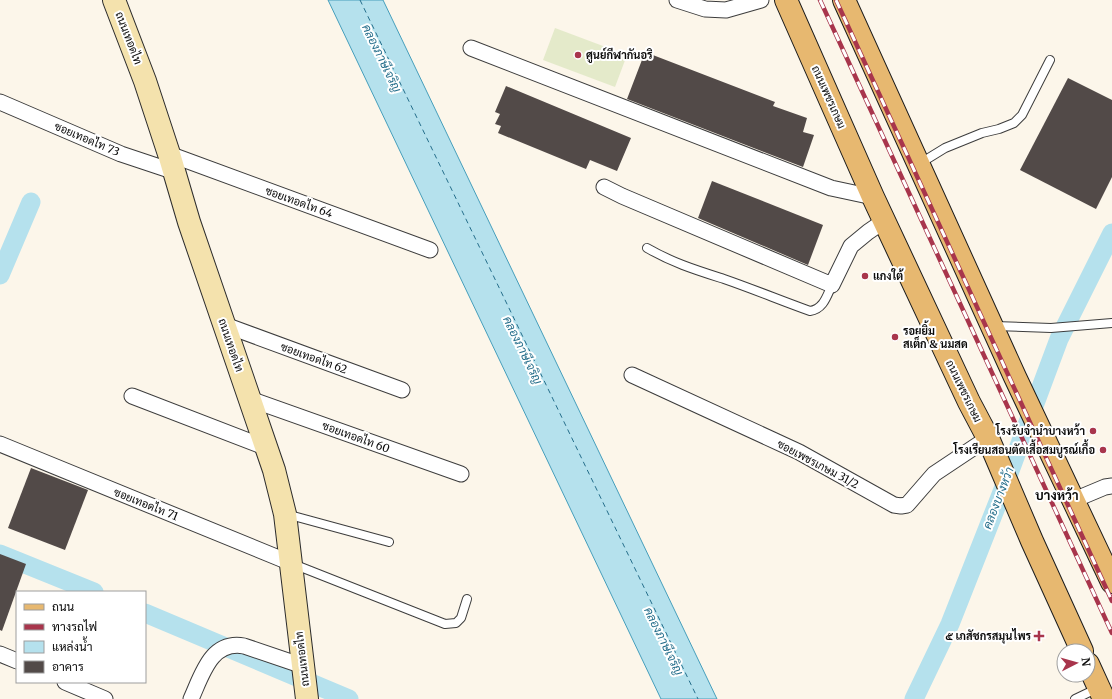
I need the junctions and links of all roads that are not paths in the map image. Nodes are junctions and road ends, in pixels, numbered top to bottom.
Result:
1 (114, 0) edge
2 (677, 0) edge
3 (761, 0) edge
4 (786, 0) edge
5 (844, 0) edge
6 (471, 48) dead end
7 (1050, 60) dead end
8 (0, 102) edge
9 (172, 163) junction
10 (919, 164) junction
11 (604, 187) dead end
12 (873, 197) junction
13 (884, 221) junction
14 (647, 248) dead end
15 (430, 250) dead end
16 (832, 284) junction
17 (1112, 323) edge
18 (225, 326) junction
19 (993, 326) junction
20 (632, 375) dead end
21 (402, 390) dead end
22 (132, 396) dead end
23 (250, 399) junction
24 (988, 438) junction
25 (0, 444) edge
26 (267, 448) junction
27 (461, 474) dead end
28 (1112, 486) edge
29 (1074, 500) junction
30 (285, 514) junction
31 (389, 542) dead end
32 (291, 563) junction
33 (1112, 582) edge
34 (467, 599) dead end
35 (1078, 643) edge
36 (0, 654) edge
37 (16, 661) edge
38 (303, 667) junction
39 (1096, 682) edge
40 (68, 683) edge
41 (85, 690) edge
42 (1101, 693) edge
43 (105, 699) edge
44 (191, 699) edge
45 (307, 699) edge
46 (1075, 699) edge

1 - 9 main road, ถนนเทอดไท
2 - 3 street
4 - 12 main road, ถนนเพชรเกษม
5 - 10 main road
6 - 12 street
7 - 10 lane
8 - 9 street, ซอยเทอดไท 73
9 - 15 street, ซอยเทอดไท 64
9 - 18 main road, ถนนเทอดไท
10 - 19 main road
11 - 16 street
12 - 13 main road, ถนนเพชรเกษม
13 - 16 street
13 - 24 main road, ถนนเพชรเกษม
14 - 16 lane
17 - 19 lane
18 - 21 street, ซอยเทอดไท 62
18 - 23 main road, ถนนเทอดไท
19 - 29 main road
20 - 24 street, ซอยเพชรเกษม 31/2
22 - 26 street
23 - 26 main road, ถนนเทอดไท
23 - 27 street, ซอยเทอดไท 60
24 - 35 main road, ถนนเพชรเกษม
25 - 32 street, ซอยเทอดไท 71
26 - 30 main road, ถนนเทอดไท
28 - 29 street
29 - 33 main road
30 - 31 lane
30 - 32 main road, ถนนเทอดไท
32 - 34 lane
32 - 38 main road, ถนนเทอดไท
36 - 37 street
38 - 44 street
38 - 45 main road, ถนนเทอดไท
39 - 42 main road
40 - 41 street
41 - 43 street
42 - 46 lane

